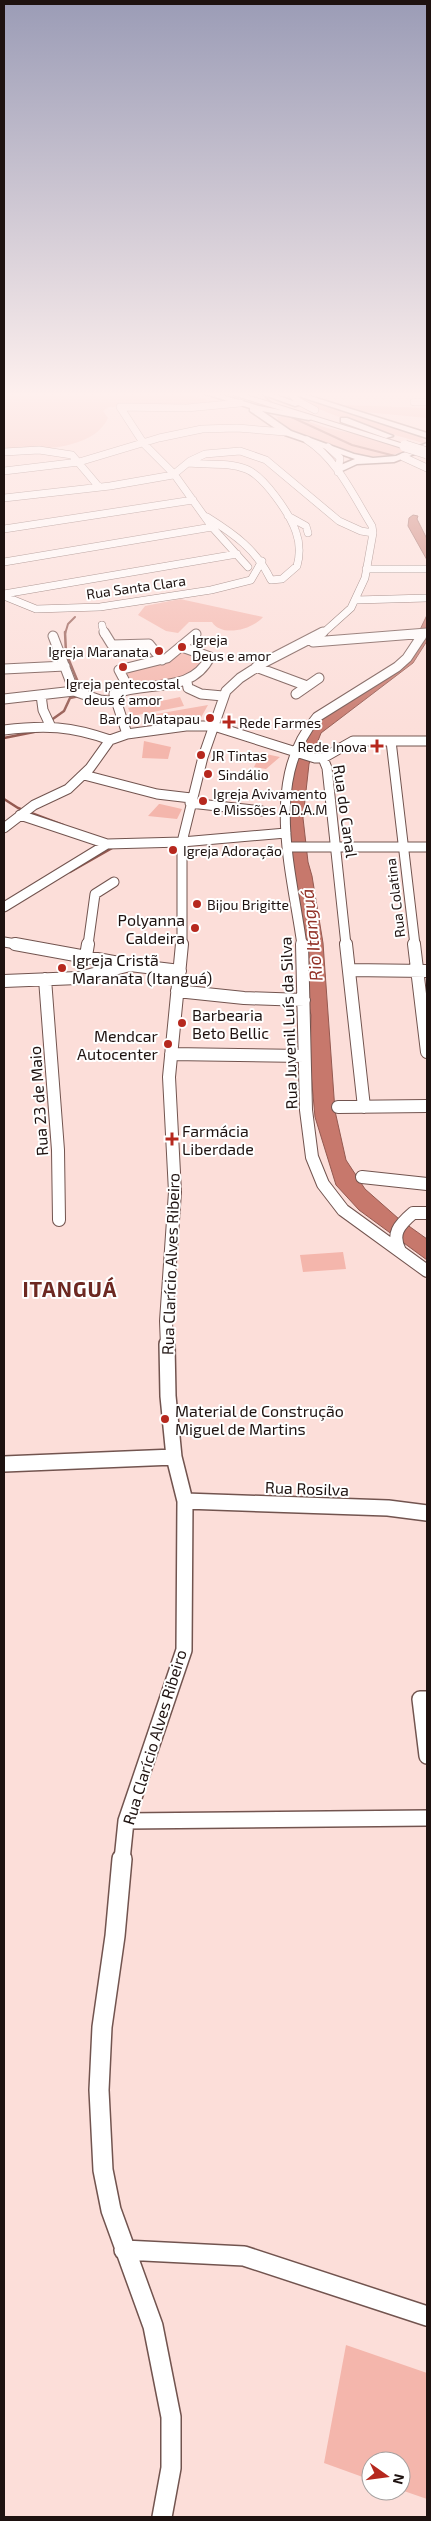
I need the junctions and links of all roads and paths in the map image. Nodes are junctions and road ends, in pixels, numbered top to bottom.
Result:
1 (136, 509) edge
2 (199, 509) edge
3 (281, 509) edge
4 (324, 509) edge
5 (362, 509) edge
6 (286, 515) junction
7 (204, 516) junction
8 (212, 527) junction
9 (4, 529) edge
10 (308, 533) dead end
11 (373, 533) junction
12 (237, 554) junction
13 (262, 561) junction
14 (4, 562) edge
15 (248, 567) dead end
16 (366, 569) junction
17 (427, 569) edge
18 (4, 595) edge
19 (427, 598) edge
20 (356, 600) junction
21 (102, 625) dead end
22 (425, 633) edge
23 (196, 634) dead end
24 (53, 636) dead end
25 (309, 642) junction
26 (182, 647) junction
27 (162, 660) junction
28 (65, 666) junction
29 (256, 667) junction
30 (4, 669) edge
31 (319, 678) dead end
32 (187, 682) junction
33 (307, 686) junction
34 (129, 689) junction
35 (74, 690) junction
36 (296, 694) dead end
37 (41, 695) junction
38 (224, 696) junction
39 (4, 699) edge
40 (116, 702) junction
41 (50, 725) junction
42 (214, 726) junction
43 (4, 730) edge
44 (127, 734) junction
45 (110, 740) junction
46 (391, 741) junction
47 (427, 741) edge
48 (296, 754) junction
49 (323, 758) junction
50 (84, 775) junction
51 (191, 801) junction
52 (262, 811) dead end
53 (20, 815) junction
54 (4, 828) edge
55 (286, 833) junction
56 (182, 842) junction
57 (107, 844) junction
58 (291, 847) junction
59 (337, 847) junction
60 (403, 847) junction
61 (427, 847) edge
62 (114, 882) dead end
63 (4, 907) edge
64 (4, 942) edge
65 (86, 956) junction
66 (130, 965) junction
67 (349, 970) junction
68 (180, 971) junction
69 (422, 971) edge
70 (45, 979) junction
71 (4, 981) edge
72 (177, 991) junction
73 (304, 1000) junction
74 (427, 1052) edge
75 (171, 1054) junction
76 (304, 1056) junction
77 (338, 1106) dead end
78 (364, 1106) junction
79 (427, 1106) edge
80 (362, 1177) dead end
81 (427, 1184) edge
82 (427, 1213) edge
83 (59, 1220) dead end
84 (400, 1252) junction
85 (427, 1271) edge
86 (174, 1458) junction
87 (4, 1464) edge
88 (184, 1501) junction
89 (427, 1513) edge
90 (424, 1699) edge
91 (427, 1756) edge
92 (427, 1818) edge
93 (126, 1821) junction
94 (124, 2250) junction
95 (427, 2316) edge
96 (162, 2517) edge

1 - 9 street
2 - 7 street
3 - 6 street
4 - 11 street
5 - 11 street
6 - 10 street
6 - 13 street
7 - 8 street
7 - 13 street
8 - 12 street
8 - 14 street
11 - 16 street, Rua Clarício Alves Ribeiro
12 - 15 street
12 - 18 street
13 - 18 street, Rua Santa Clara
16 - 17 street
16 - 20 street, Rua Clarício Alves Ribeiro
19 - 20 street
20 - 25 street, Rua Clarício Alves Ribeiro
21 - 27 street
22 - 25 street
22 - 48 street, Rua Juvenil Luís da Silva
23 - 26 street
24 - 28 street
25 - 29 street, Rua Clarício Alves Ribeiro
26 - 27 street
26 - 32 street
27 - 34 street
28 - 30 street
28 - 35 street
29 - 33 street
29 - 38 street, Rua Clarício Alves Ribeiro
31 - 33 street
32 - 34 street
32 - 38 street
33 - 36 street
34 - 40 street
35 - 37 street
35 - 40 street
37 - 39 street
37 - 41 street
38 - 42 street, Rua Clarício Alves Ribeiro
40 - 44 street
41 - 43 street
41 - 45 street
42 - 44 street
42 - 48 street
42 - 51 street, Rua Clarício Alves Ribeiro
44 - 45 street
45 - 50 street
46 - 47 street
46 - 49 street
46 - 60 street, Rua Colatina
48 - 49 street
48 - 55 street, Rua Juvenil Luís da Silva
49 - 59 street, Rua do Canal
50 - 51 street
50 - 53 street
51 - 52 street
51 - 56 street, Rua Clarício Alves Ribeiro
53 - 54 street
53 - 57 street
55 - 56 street
55 - 58 street, Rua Juvenil Luís da Silva
56 - 57 street
56 - 68 street, Rua Clarício Alves Ribeiro
57 - 63 street
58 - 59 street
58 - 73 street, Rua Juvenil Luís da Silva
59 - 60 street
59 - 67 street, Rua do Canal
60 - 61 street
60 - 69 street, Rua Colatina
62 - 65 street
64 - 65 street
65 - 66 street
66 - 68 street
66 - 70 street
67 - 69 street
67 - 78 street, Rua do Canal
68 - 72 street, Rua Clarício Alves Ribeiro
69 - 74 street, Rua Colatina
70 - 71 street
70 - 83 street, Rua 23 de Maio
72 - 73 street
72 - 75 street, Rua Clarício Alves Ribeiro
73 - 76 street, Rua Juvenil Luís da Silva
75 - 76 street
75 - 86 street, Rua Clarício Alves Ribeiro
76 - 84 street, Rua Juvenil Luís da Silva
77 - 78 street
78 - 79 street
80 - 81 street
82 - 84 street
84 - 85 street, Rua Juvenil Luís da Silva
86 - 87 street
86 - 88 street, Rua Clarício Alves Ribeiro
88 - 89 street, Rua Rosilva
88 - 93 street, Rua Clarício Alves Ribeiro
90 - 91 street
92 - 93 street
93 - 94 street, Rua Clarício Alves Ribeiro
94 - 95 street
94 - 96 street, Rua Clarício Alves Ribeiro

